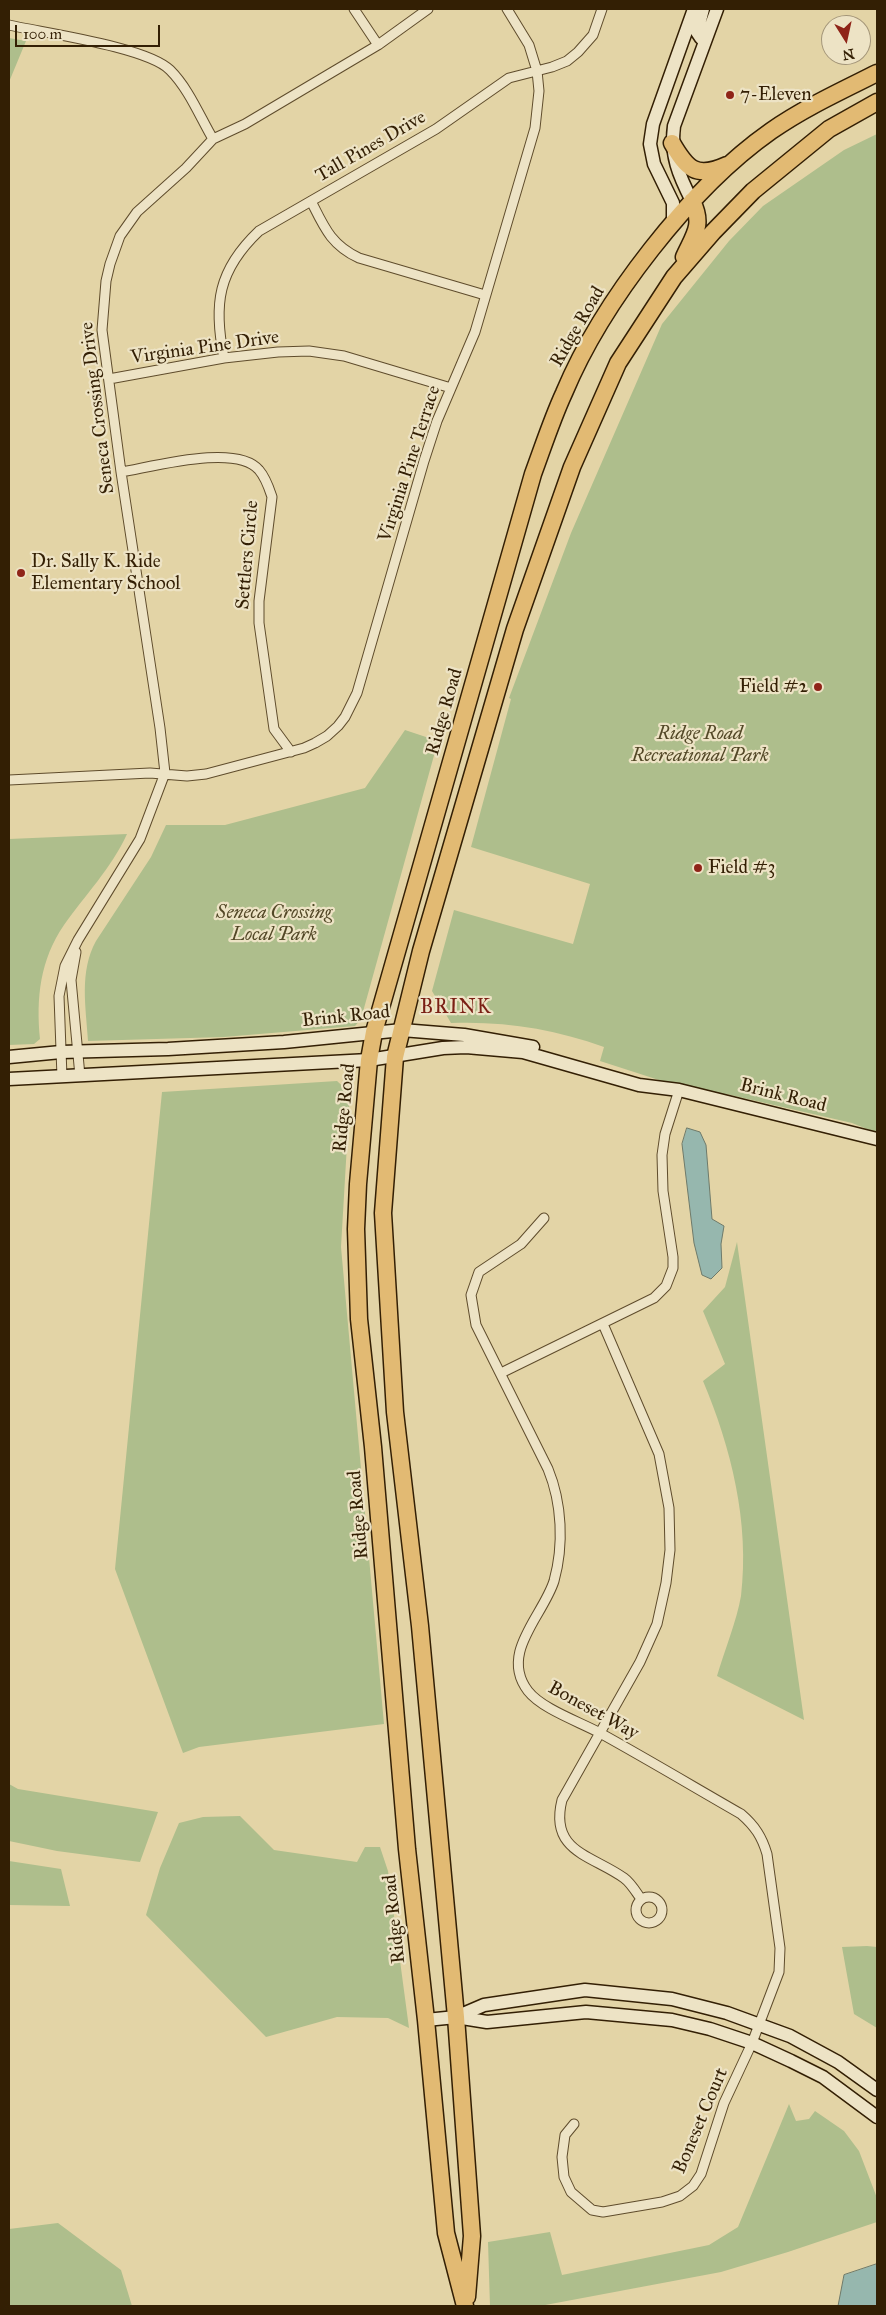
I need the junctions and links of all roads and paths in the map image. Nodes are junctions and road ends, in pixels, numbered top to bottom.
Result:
1 (354, 9) edge
2 (428, 9) edge
3 (507, 9) edge
4 (602, 9) edge
5 (694, 9) edge
6 (703, 9) edge
7 (718, 9) edge
8 (9, 25) edge
9 (706, 39) junction
10 (378, 45) junction
11 (537, 71) junction
12 (877, 73) edge
13 (877, 104) edge
14 (213, 139) junction
15 (672, 143) junction
16 (738, 160) junction
17 (311, 201) junction
18 (692, 201) junction
19 (673, 224) junction
20 (674, 277) junction
21 (485, 295) junction
22 (224, 358) junction
23 (109, 379) junction
24 (451, 388) junction
25 (121, 472) junction
26 (290, 752) junction
27 (165, 773) junction
28 (9, 780) edge
29 (78, 940) junction
30 (402, 1030) junction
31 (374, 1032) junction
32 (77, 1051) junction
33 (61, 1052) junction
34 (9, 1057) edge
35 (396, 1057) junction
36 (369, 1060) junction
37 (80, 1076) junction
38 (62, 1077) junction
39 (9, 1079) edge
40 (679, 1090) junction
41 (877, 1139) edge
42 (544, 1218) dead end
43 (603, 1324) junction
44 (501, 1373) junction
45 (599, 1732) junction
46 (641, 1899) dead end
47 (456, 2017) junction
48 (426, 2020) junction
49 (760, 2024) junction
50 (752, 2043) junction
51 (877, 2090) edge
52 (877, 2117) edge
53 (574, 2124) dead end
54 (465, 2306) edge

1 - 10 street
2 - 10 street, Seneca Crossing Drive
3 - 11 street, Virginia Pine Terrace
4 - 11 street, Tall Pines Drive
5 - 19 main road
6 - 9 main road
7 - 9 main road
8 - 14 street
9 - 15 main road
10 - 14 street, Seneca Crossing Drive
11 - 17 street, Tall Pines Drive
11 - 21 street, Virginia Pine Terrace
12 - 16 highway, Ridge Road
13 - 20 highway, Ridge Road
14 - 23 street, Seneca Crossing Drive
15 - 16 highway
15 - 18 main road
16 - 18 highway, Ridge Road
17 - 21 street
17 - 22 street, Tall Pines Drive
18 - 19 highway, Ridge Road
18 - 20 highway
19 - 31 highway, Ridge Road
20 - 30 highway, Ridge Road
21 - 24 street, Virginia Pine Terrace
22 - 23 street, Virginia Pine Drive
22 - 24 street, Virginia Pine Drive
23 - 25 street, Seneca Crossing Drive
24 - 26 street, Virginia Pine Terrace
25 - 26 street, Settlers Circle
25 - 27 street, Seneca Crossing Drive
26 - 27 street, Virginia Pine Terrace
27 - 28 street, Virginia Pine Terrace
27 - 29 street, Seneca Crossing Drive
29 - 32 street, Seneca Crossing Drive
29 - 33 street, Seneca Crossing Drive
30 - 31 main road, Brink Road
30 - 35 highway, Ridge Road
30 - 40 main road, Brink Road
31 - 32 main road, Brink Road
31 - 36 highway, Ridge Road
32 - 33 main road, Brink Road
32 - 37 street, Seneca Crossing Drive
33 - 34 main road, Brink Road
33 - 38 street, Seneca Crossing Drive
35 - 36 main road, Brink Road
35 - 40 main road, Brink Road
35 - 47 highway, Ridge Road
36 - 37 main road, Brink Road
36 - 48 highway, Ridge Road
37 - 38 main road, Brink Road
38 - 39 main road, Brink Road
40 - 41 main road, Brink Road
40 - 43 street
42 - 44 street, Boneset Way
43 - 44 street
43 - 45 street
44 - 45 street, Boneset Way
45 - 46 street
45 - 49 street, Boneset Way
47 - 48 main road
47 - 49 main road
47 - 50 main road
47 - 54 highway, Ridge Road
48 - 54 highway, Ridge Road
49 - 50 street, Boneset Way
49 - 51 main road
50 - 52 main road
50 - 53 street, Boneset Court

